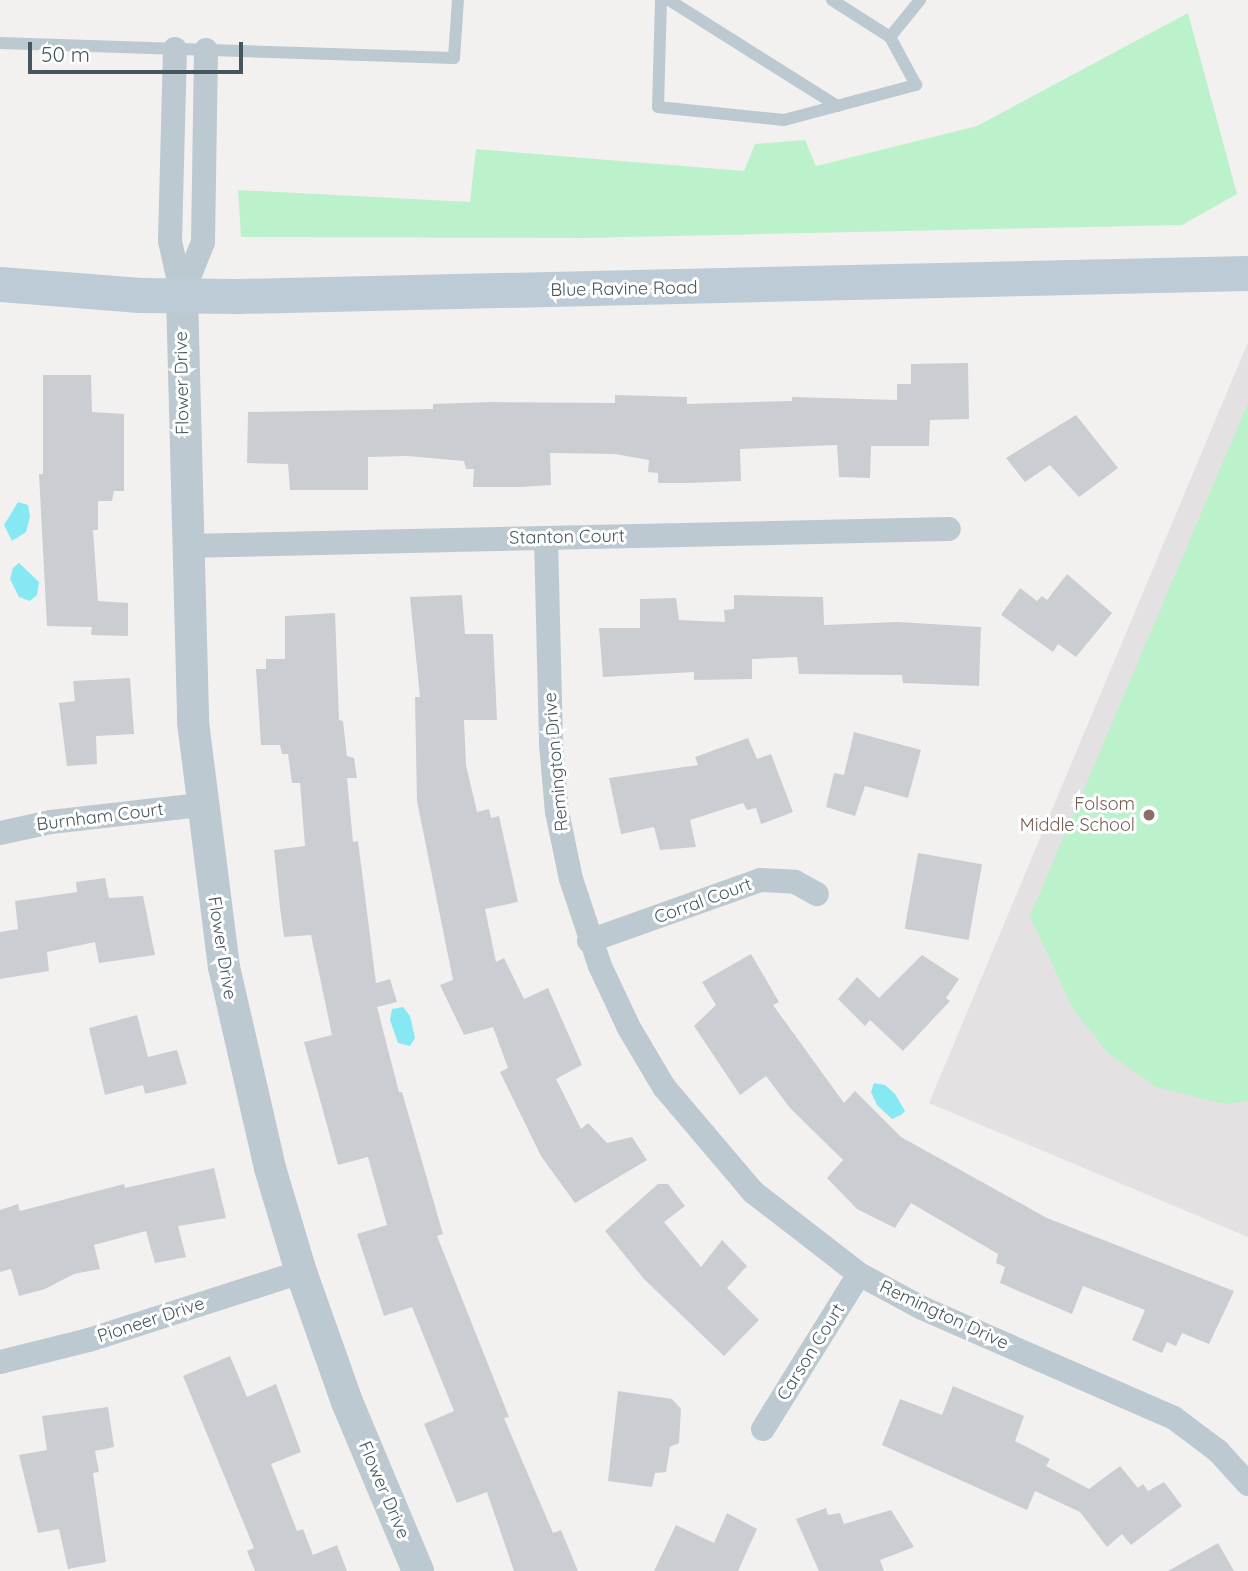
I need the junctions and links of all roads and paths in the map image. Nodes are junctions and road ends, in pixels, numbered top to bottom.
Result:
1 (458, 0) edge
2 (661, 0) edge
3 (669, 0) edge
4 (832, 0) edge
5 (920, 0) edge
6 (890, 37) junction
7 (0, 43) edge
8 (175, 49) junction
9 (206, 50) junction
10 (837, 106) junction
11 (1248, 273) edge
12 (0, 284) edge
13 (182, 295) junction
14 (949, 529) dead end
15 (546, 538) junction
16 (185, 546) junction
17 (200, 805) junction
18 (0, 833) edge
19 (817, 894) dead end
20 (589, 941) junction
21 (301, 1272) junction
22 (859, 1274) junction
23 (0, 1362) edge
24 (763, 1429) dead end
25 (1248, 1483) edge
26 (418, 1571) edge

1 - 9 lane
2 - 10 lane
3 - 10 lane
4 - 6 lane
5 - 6 lane
6 - 10 lane
7 - 8 lane
8 - 9 lane
8 - 13 street, Flower Drive
9 - 13 street, Flower Drive
11 - 13 main road, Blue Ravine Road
12 - 13 main road, Blue Ravine Road
13 - 16 street, Flower Drive
14 - 15 street, Stanton Court
15 - 16 street, Stanton Court
15 - 20 street, Remington Drive
16 - 17 street, Flower Drive
17 - 18 street, Burnham Court
17 - 21 street, Flower Drive
19 - 20 street, Corral Court
20 - 22 street, Remington Drive
21 - 23 street, Pioneer Drive
21 - 26 street, Flower Drive
22 - 24 street, Carson Court
22 - 25 street, Remington Drive

